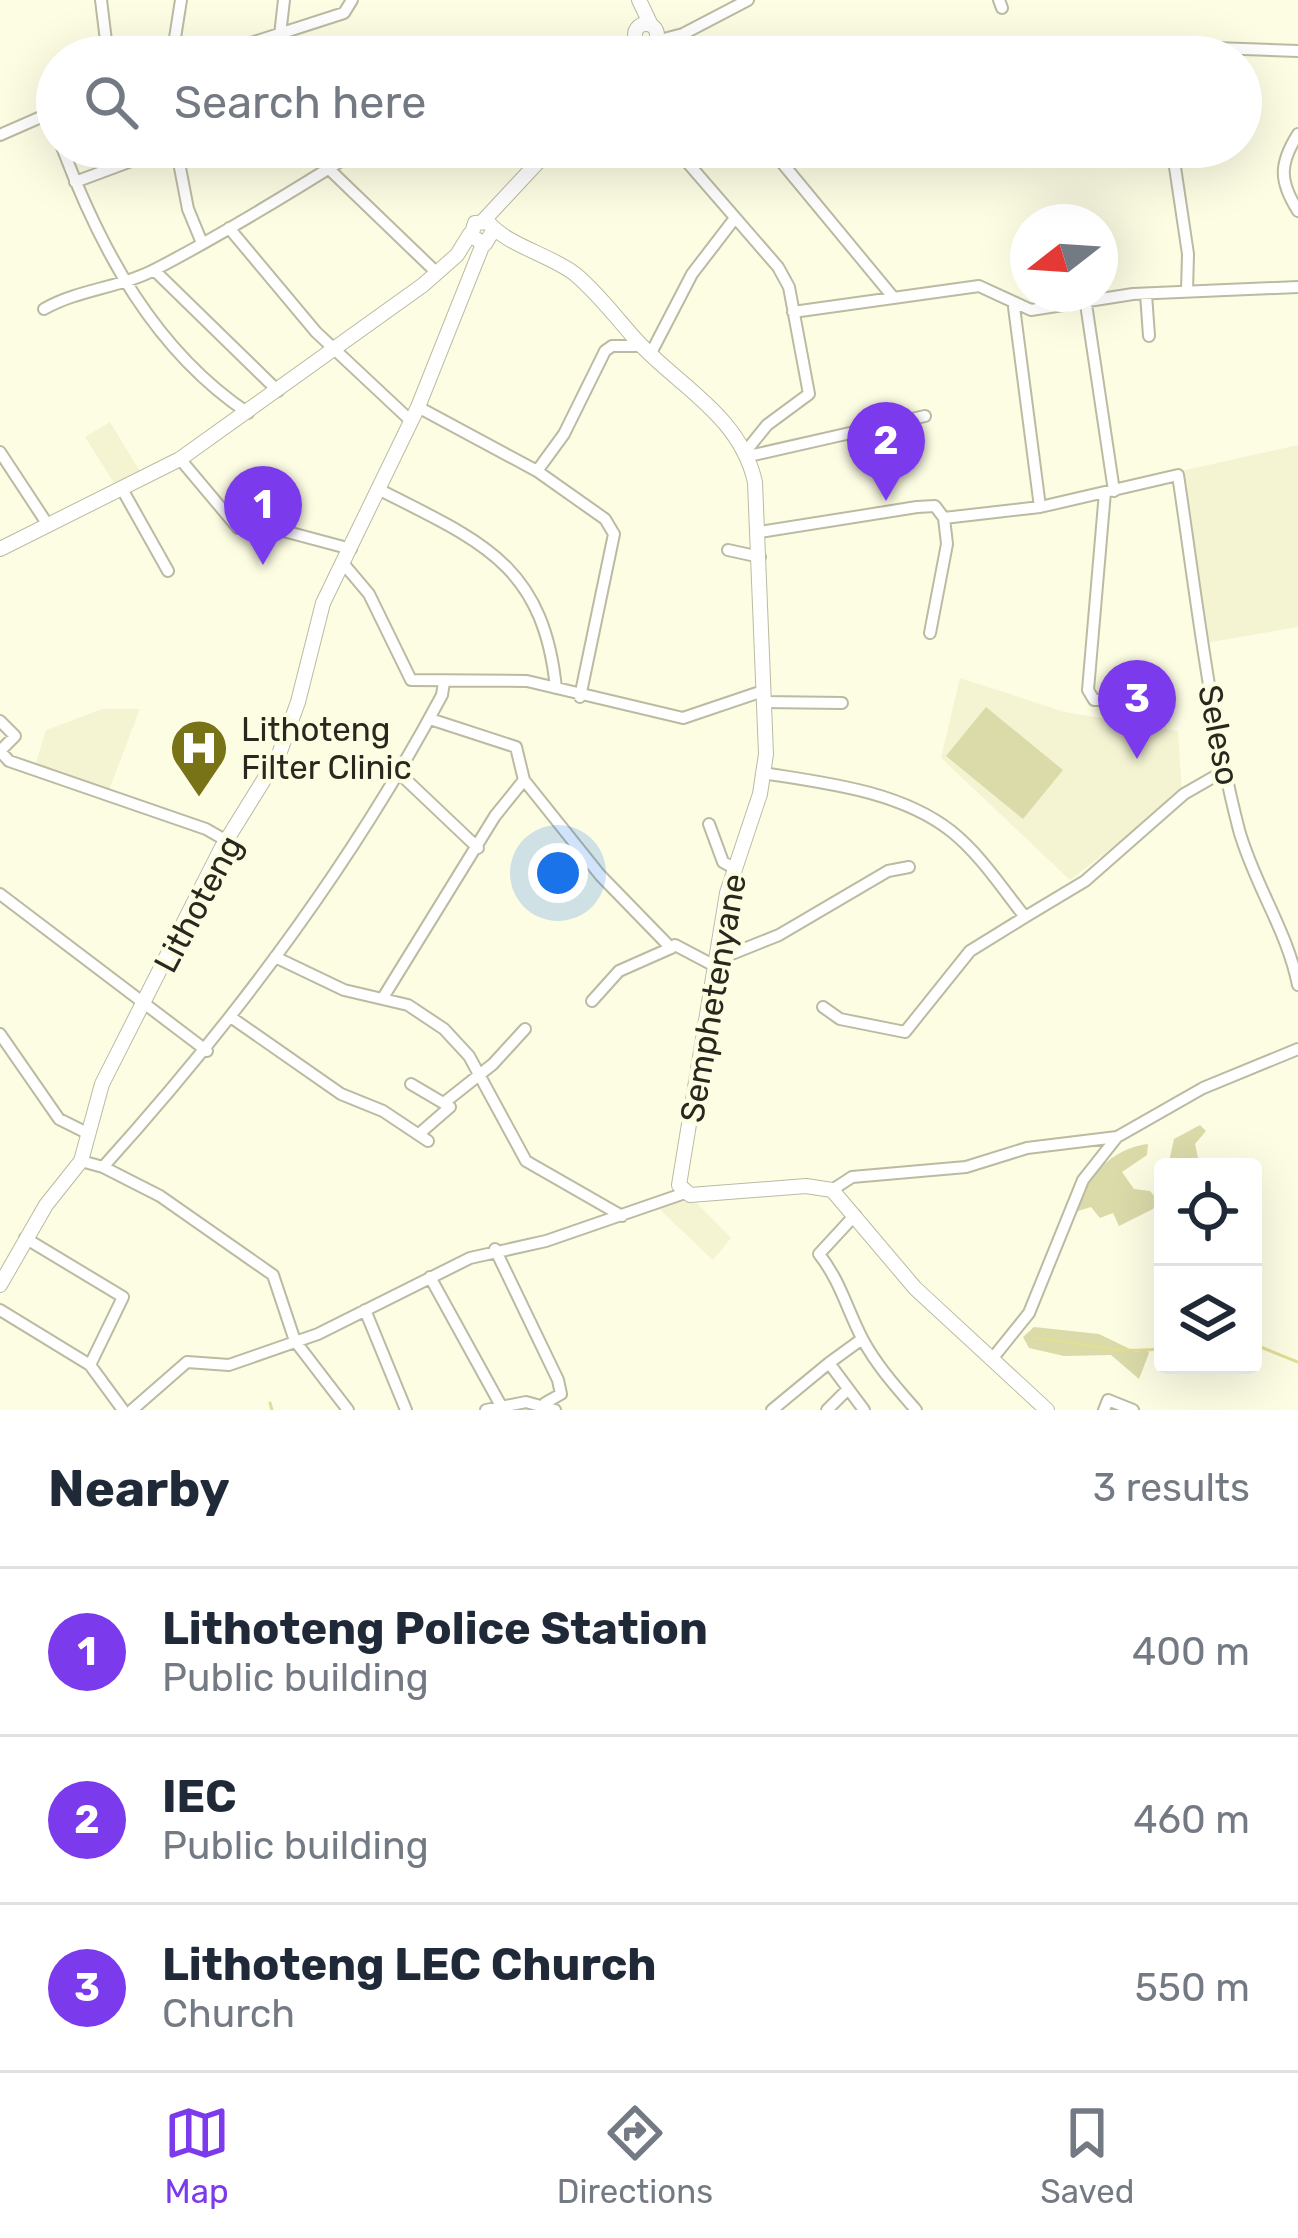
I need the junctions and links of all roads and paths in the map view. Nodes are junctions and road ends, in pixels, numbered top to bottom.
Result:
1 (101, 0) edge
2 (181, 0) edge
3 (284, 0) edge
4 (352, 0) edge
5 (639, 0) edge
6 (748, 0) edge
7 (280, 35) junction
8 (647, 35) joint
9 (679, 35) joint
10 (105, 36) edge
11 (175, 36) edge
12 (277, 36) edge
13 (1262, 50) edge
14 (1298, 51) edge
15 (36, 120) edge
16 (1298, 134) edge
17 (0, 135) edge
18 (70, 168) edge
19 (114, 168) edge
20 (178, 168) edge
21 (535, 168) edge
22 (692, 168) edge
23 (787, 168) edge
24 (1175, 168) edge
25 (329, 169) joint
26 (75, 182) junction
27 (1298, 211) edge
28 (735, 218) junction
29 (229, 228) junction
30 (485, 234) junction
31 (202, 242) junction
32 (154, 270) junction
33 (437, 273) junction
34 (123, 284) junction
35 (1298, 287) edge
36 (1187, 291) junction
37 (1146, 294) junction
38 (893, 297) junction
39 (1118, 299) edge
40 (1010, 305) edge
41 (44, 309) dead end
42 (793, 312) junction
43 (1015, 312) edge
44 (1087, 312) edge
45 (1149, 336) dead end
46 (335, 348) junction
47 (646, 350) junction
48 (278, 391) junction
49 (248, 413) junction
50 (414, 414) junction
51 (925, 416) dead end
52 (0, 452) edge
53 (747, 454) junction
54 (180, 459) junction
55 (537, 471) junction
56 (122, 489) junction
57 (378, 489) junction
58 (1109, 492) junction
59 (1040, 507) junction
60 (944, 518) junction
61 (48, 525) junction
62 (760, 532) junction
63 (0, 549) edge
64 (728, 550) dead end
65 (346, 555) junction
66 (760, 557) junction
67 (168, 571) dead end
68 (930, 633) dead end
69 (444, 682) junction
70 (556, 688) junction
71 (763, 696) junction
72 (580, 697) junction
73 (1152, 699) dead end
74 (842, 703) dead end
75 (430, 719) junction
76 (0, 721) edge
77 (0, 751) edge
78 (1224, 771) junction
79 (764, 772) junction
80 (400, 774) junction
81 (524, 780) junction
82 (709, 824) dead end
83 (227, 841) junction
84 (478, 848) junction
85 (909, 867) dead end
86 (734, 868) junction
87 (0, 894) edge
88 (1025, 917) junction
89 (671, 948) junction
90 (275, 957) junction
91 (714, 963) junction
92 (1298, 985) edge
93 (384, 996) junction
94 (592, 1001) dead end
95 (148, 1002) junction
96 (823, 1007) dead end
97 (232, 1018) junction
98 (525, 1029) dead end
99 (0, 1034) edge
100 (1298, 1049) edge
101 (207, 1051) junction
102 (478, 1072) junction
103 (411, 1084) dead end
104 (445, 1102) junction
105 (85, 1132) junction
106 (1117, 1137) junction
107 (81, 1161) junction
108 (103, 1167) junction
109 (832, 1190) junction
110 (685, 1193) junction
111 (855, 1215) junction
112 (622, 1216) junction
113 (26, 1238) junction
114 (495, 1249) junction
115 (430, 1277) junction
116 (0, 1285) edge
117 (0, 1310) edge
118 (365, 1310) junction
119 (862, 1339) junction
120 (295, 1341) junction
121 (992, 1358) junction
122 (829, 1363) junction
123 (90, 1365) junction
124 (848, 1389) junction
125 (500, 1405) junction
126 (550, 1406) edge
127 (128, 1410) edge
128 (348, 1410) edge
129 (406, 1410) edge
130 (487, 1410) edge
131 (772, 1410) edge
132 (827, 1410) edge
133 (864, 1410) edge
134 (916, 1410) edge
135 (1047, 1410) edge
136 (1104, 1410) edge
137 (1132, 1410) edge

1 - 10 street
2 - 11 street
3 - 7 street
4 - 7 street
5 - 8 main road
6 - 9 street
7 - 12 street
8 - 9 street
13 - 14 street
15 - 17 street
16 - 27 street
18 - 26 street
19 - 26 street
20 - 31 street
21 - 30 main road
22 - 28 street
23 - 38 street
24 - 36 street
25 - 29 street
25 - 33 street
26 - 34 street
28 - 42 street
28 - 47 street
29 - 31 street
29 - 46 street
30 - 33 main road
30 - 47 main road, Semphetenyane
30 - 50 main road, Lithoteng
31 - 32 street
32 - 34 street
32 - 48 street
33 - 46 main road
34 - 41 street
34 - 49 street
35 - 36 street
36 - 37 street
37 - 39 street
37 - 45 street
38 - 40 street
38 - 42 street
42 - 53 street
43 - 59 street
44 - 58 street
46 - 48 main road
46 - 50 street
47 - 53 main road, Semphetenyane
47 - 55 street
48 - 49 main road
49 - 54 main road
50 - 55 street
50 - 57 main road, Lithoteng
51 - 53 street
52 - 61 street
53 - 62 main road, Semphetenyane
54 - 56 main road
54 - 65 street
55 - 72 street
56 - 61 main road
56 - 67 street
57 - 65 main road, Lithoteng
57 - 70 street
58 - 59 street
58 - 73 street
58 - 78 street, Seleso
59 - 60 street
60 - 62 street
60 - 68 street
61 - 63 main road
62 - 66 main road, Semphetenyane
64 - 66 street
65 - 69 street
65 - 83 main road, Lithoteng
66 - 71 main road, Semphetenyane
69 - 70 street
69 - 75 street
70 - 72 street
71 - 72 street
71 - 74 street
71 - 79 main road, Semphetenyane
75 - 80 street
75 - 81 street
76 - 77 street
77 - 83 street
78 - 88 street
78 - 92 street, Seleso
79 - 86 main road, Semphetenyane
79 - 88 street
80 - 84 street
80 - 90 street
81 - 84 street
81 - 89 street
82 - 86 street
83 - 95 main road, Lithoteng
84 - 93 street
85 - 91 street
86 - 91 main road, Semphetenyane
87 - 95 street
88 - 96 street
89 - 91 street
89 - 94 street
90 - 93 street
90 - 97 street
91 - 110 main road, Semphetenyane
93 - 102 street
95 - 101 street
95 - 105 main road, Lithoteng
97 - 101 street
97 - 104 street
98 - 102 street
99 - 105 street
100 - 106 street
101 - 108 street
102 - 104 street
102 - 112 street
103 - 104 street
105 - 107 main road, Lithoteng
106 - 109 street
106 - 121 street
107 - 108 street
107 - 113 main road, Lithoteng
108 - 120 street
109 - 110 main road
109 - 111 main road
110 - 112 street
111 - 119 street
111 - 121 main road
112 - 114 street
113 - 116 main road, Lithoteng
113 - 123 street
114 - 115 street
114 - 126 street
115 - 118 street
115 - 125 street
117 - 123 street
118 - 120 street
118 - 129 street
119 - 122 street
119 - 134 street
120 - 127 street
120 - 128 street
121 - 135 main road
122 - 124 street
122 - 131 street
123 - 127 street
124 - 132 street
124 - 133 street
125 - 126 street
125 - 130 street
136 - 137 street

